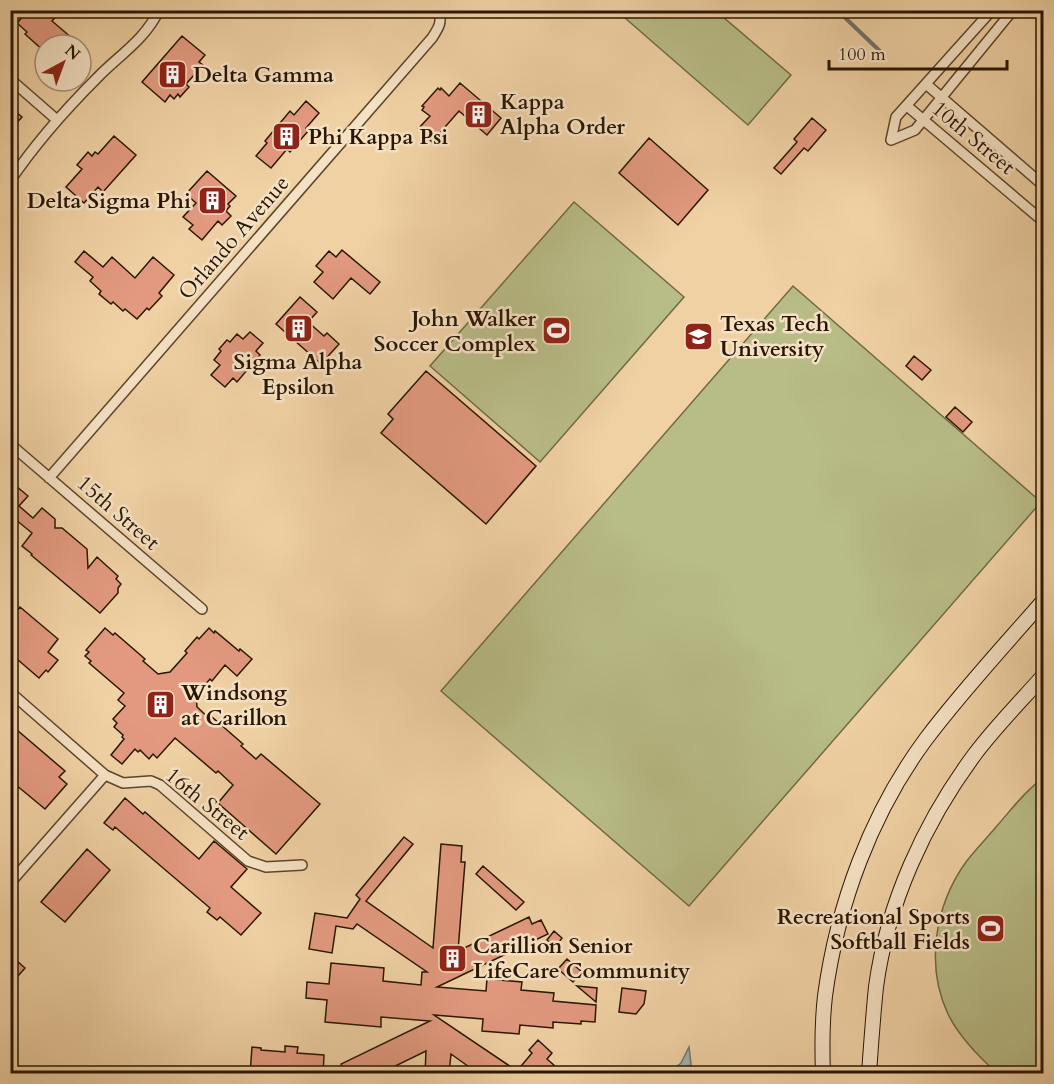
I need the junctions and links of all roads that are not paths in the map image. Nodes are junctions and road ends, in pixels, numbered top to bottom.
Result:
1 (159, 10) edge
2 (992, 10) edge
3 (1013, 10) edge
4 (440, 15) edge
5 (10, 79) edge
6 (926, 84) junction
7 (942, 98) junction
8 (907, 105) junction
9 (57, 120) junction
10 (923, 120) junction
11 (10, 181) edge
12 (1044, 186) edge
13 (1044, 222) edge
14 (10, 444) edge
15 (49, 478) junction
16 (1044, 600) edge
17 (202, 609) dead end
18 (1044, 675) edge
19 (10, 692) edge
20 (105, 775) junction
21 (302, 865) dead end
22 (10, 883) edge
23 (823, 1074) edge
24 (869, 1074) edge

1 - 9 street
2 - 6 street
3 - 7 street
4 - 15 street, Orlando Avenue
5 - 9 street
6 - 7 street, 10th Street
6 - 8 street
7 - 10 street
7 - 12 street, 10th Street
8 - 10 street, 10th Street
8 - 10 street
9 - 11 street
10 - 13 street, 10th Street
14 - 15 street, 15th Street
15 - 17 street, 15th Street
16 - 23 main road
18 - 24 main road
19 - 20 street, 16th Street
20 - 21 street, 16th Street
20 - 22 street

